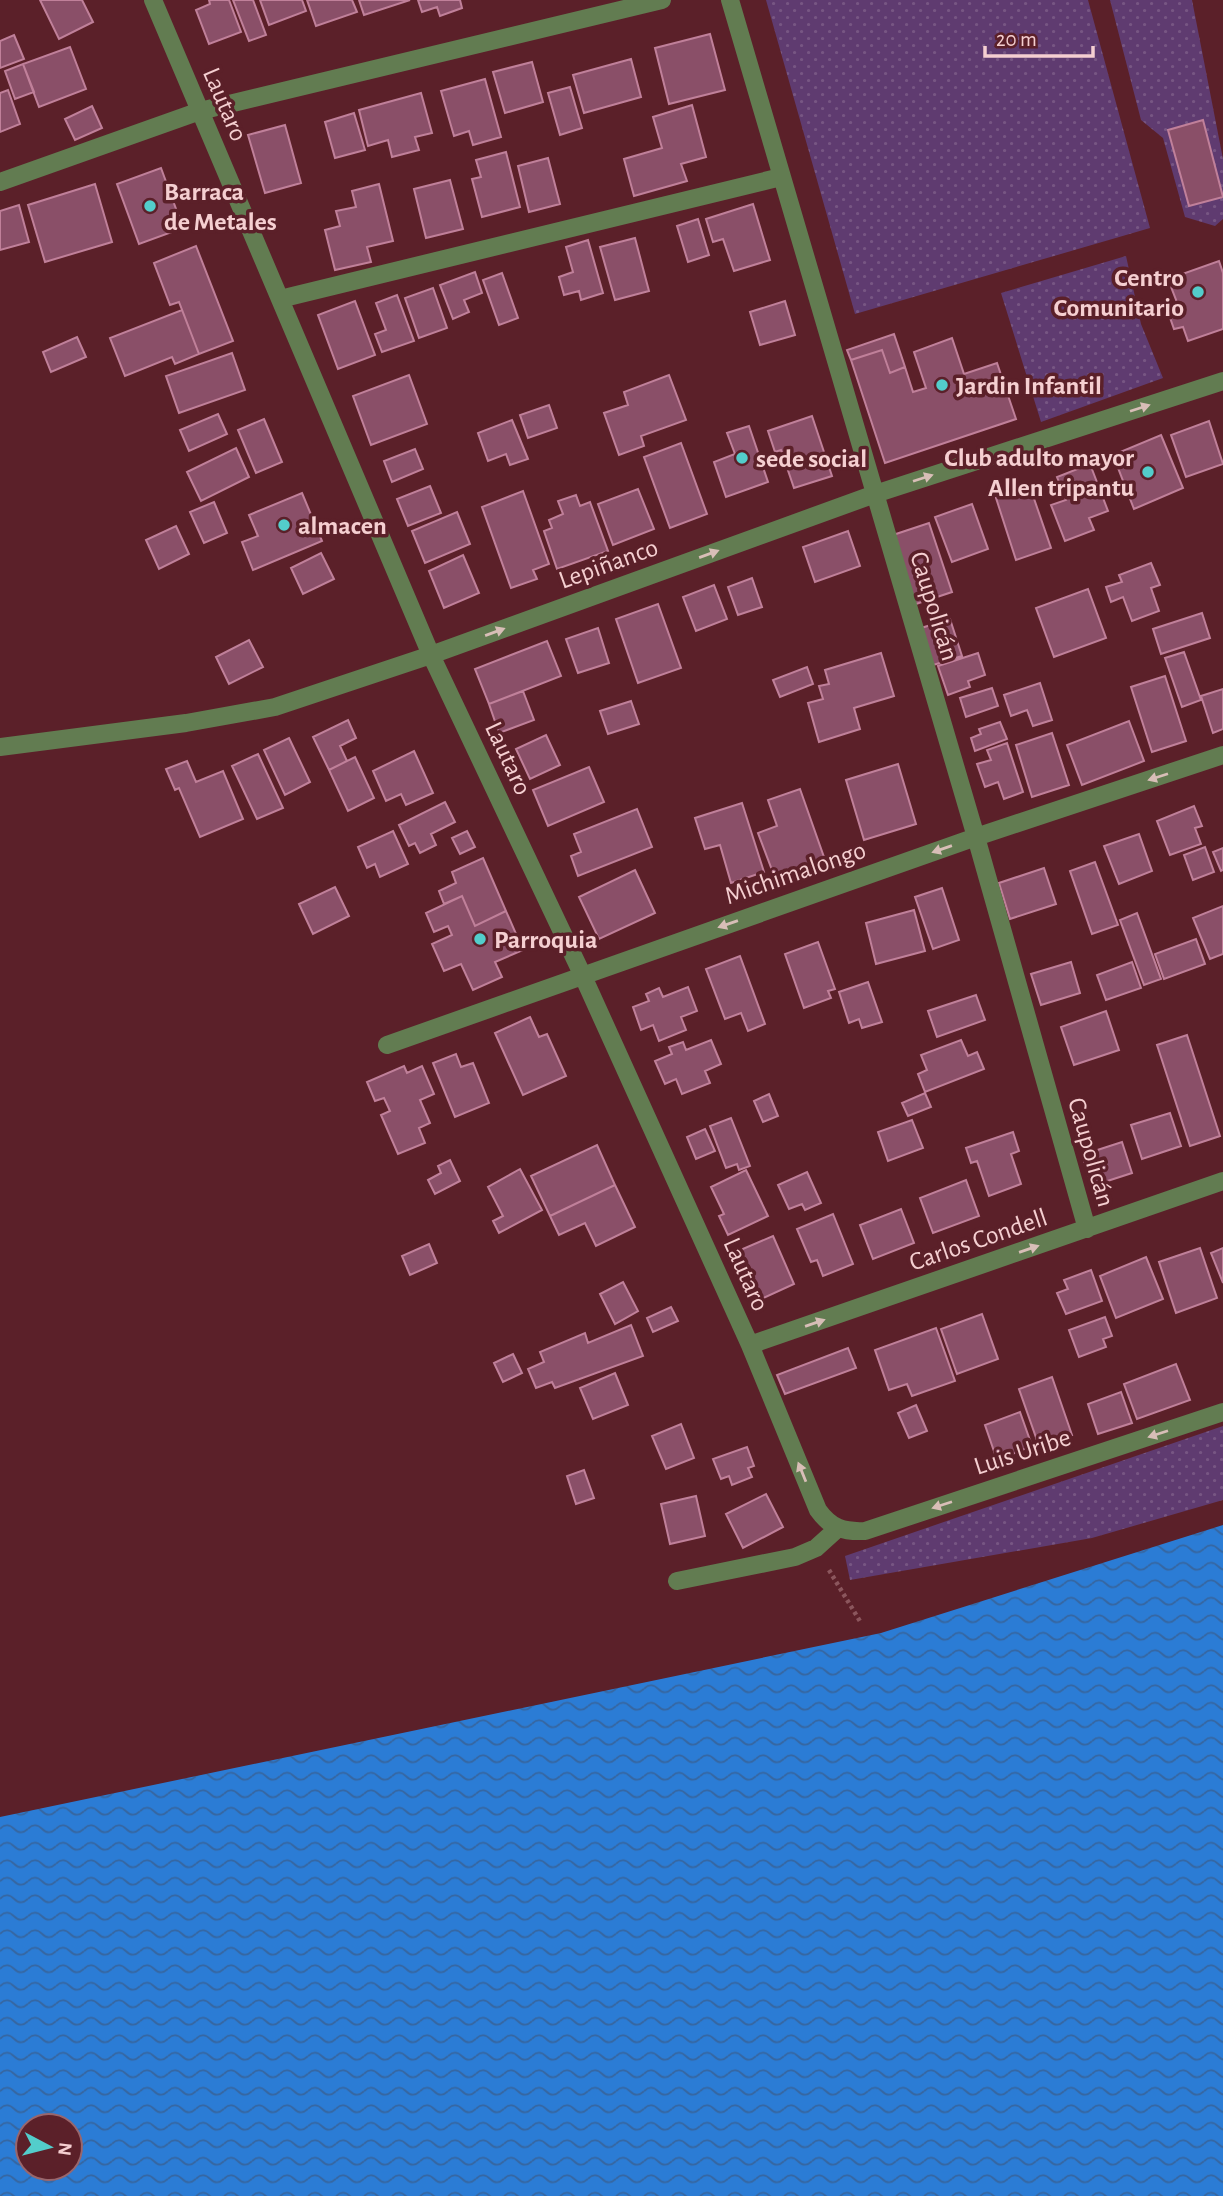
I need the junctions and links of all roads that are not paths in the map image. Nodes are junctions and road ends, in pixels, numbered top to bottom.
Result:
1 (153, 0) edge
2 (662, 0) edge
3 (730, 0) edge
4 (200, 111) junction
5 (782, 177) junction
6 (0, 183) edge
7 (280, 299) junction
8 (1223, 381) edge
9 (875, 494) junction
10 (431, 655) junction
11 (0, 747) edge
12 (1223, 755) edge
13 (976, 837) junction
14 (583, 974) junction
15 (387, 1045) dead end
16 (1223, 1181) edge
17 (1087, 1229) junction
18 (750, 1345) junction
19 (1223, 1412) edge
20 (836, 1528) junction
21 (677, 1581) dead end

1 - 4 street, Lautaro
2 - 4 street
3 - 5 street, Caupolicán
4 - 6 street
4 - 7 street, Lautaro
5 - 7 street
5 - 9 street, Caupolicán
7 - 10 street, Lautaro
9 -> 8 street, Lepiñanco
10 -> 9 street, Lepiñanco
9 - 13 street, Caupolicán
10 - 11 street, Lepiñanco
10 - 14 street, Lautaro
12 -> 13 street, Michimalongo
13 -> 14 street, Michimalongo
13 - 17 street, Caupolicán
14 - 15 street, Michimalongo
14 - 18 street, Lautaro
16 - 17 street, Carlos Condell
18 -> 17 street, Carlos Condell
20 -> 18 street, Lautaro
19 -> 20 street, Luis Uribe
20 - 21 street

